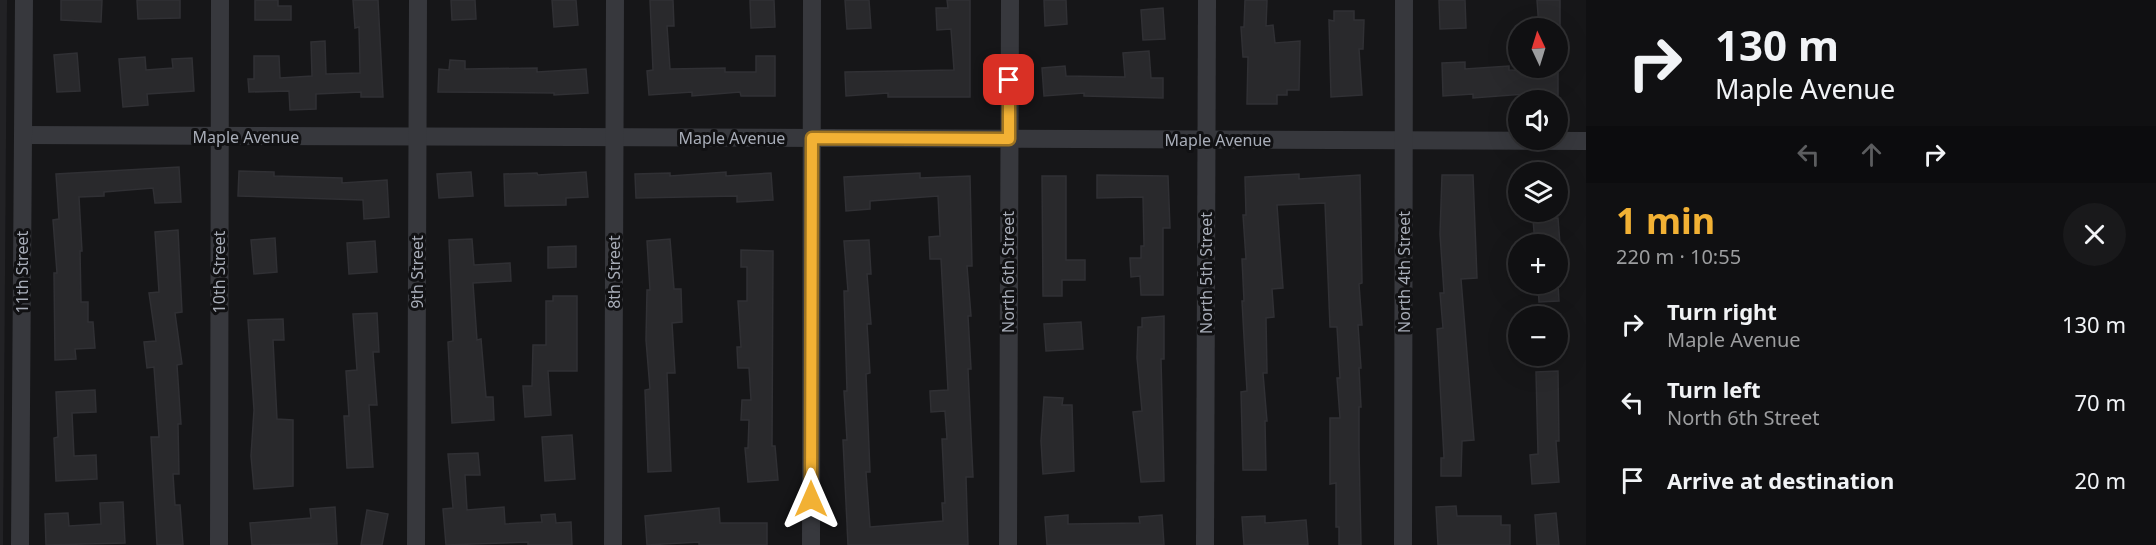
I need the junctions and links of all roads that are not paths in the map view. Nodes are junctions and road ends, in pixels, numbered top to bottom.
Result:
1 (24, 0) edge
2 (220, 0) edge
3 (418, 0) edge
4 (615, 0) edge
5 (812, 0) edge
6 (1010, 0) edge
7 (1207, 0) edge
8 (1404, 0) edge
9 (23, 135) junction
10 (219, 137) junction
11 (417, 137) junction
12 (614, 138) junction
13 (812, 138) junction
14 (1009, 139) junction
15 (1207, 140) junction
16 (1404, 140) junction
17 (1586, 141) edge
18 (21, 545) edge
19 (219, 545) edge
20 (416, 545) edge
21 (613, 545) edge
22 (811, 545) edge
23 (1008, 545) edge
24 (1205, 545) edge
25 (1403, 545) edge

1 - 9 street, 11th Street
2 - 10 street, 10th Street
3 - 11 street, 9th Street
4 - 12 street, 8th Street
5 - 13 street
6 - 14 street, North 6th Street
7 - 15 street, North 5th Street
8 - 16 street, North 4th Street
9 - 10 street, Maple Avenue
9 - 18 street, 11th Street
10 - 11 street, Maple Avenue
10 - 19 street, 10th Street
11 - 12 street, Maple Avenue
11 - 20 street, 9th Street
12 - 13 street, Maple Avenue
12 - 21 street, 8th Street
13 - 14 street, Maple Avenue
13 - 22 street
14 - 15 street, Maple Avenue
14 - 23 street, North 6th Street
15 - 16 street, Maple Avenue
15 - 24 street, North 5th Street
16 - 17 street, Maple Avenue
16 - 25 street, North 4th Street

